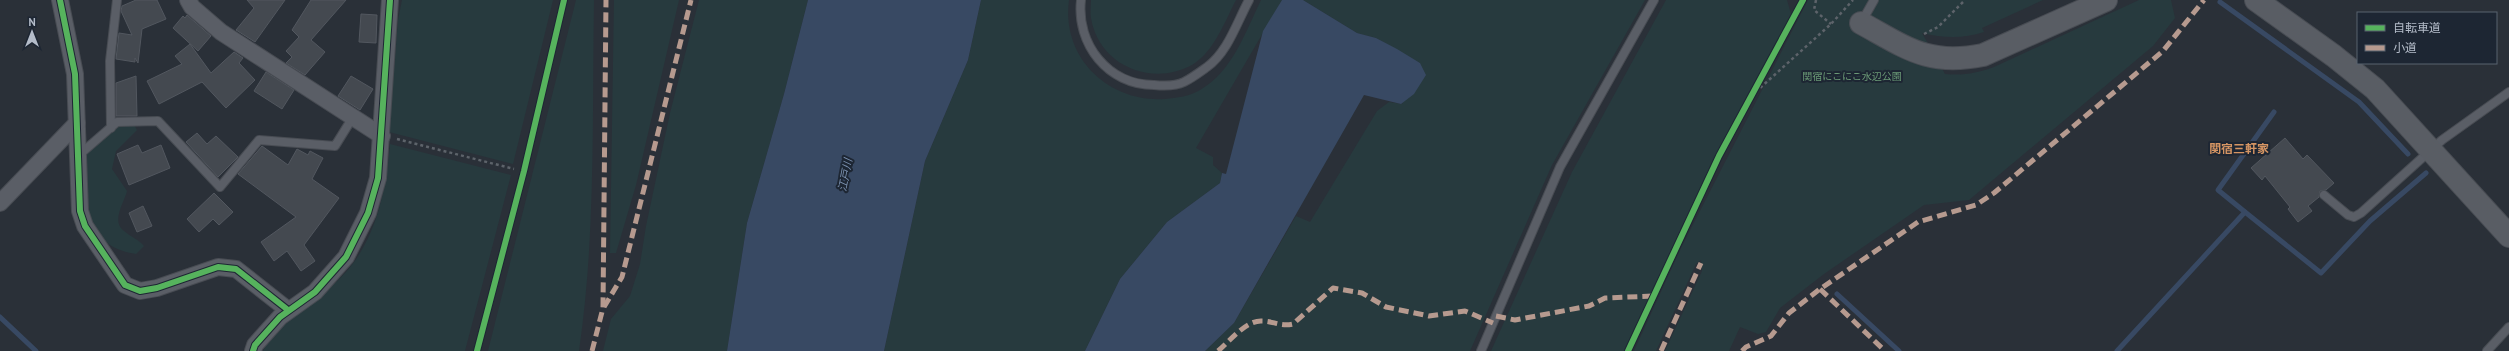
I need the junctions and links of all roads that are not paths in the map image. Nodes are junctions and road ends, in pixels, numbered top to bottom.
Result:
1 (60, 0) edge
2 (117, 0) edge
3 (188, 0) edge
4 (390, 0) edge
5 (1081, 0) edge
6 (1249, 0) edge
7 (1654, 0) edge
8 (1874, 0) edge
9 (2106, 0) edge
10 (2256, 0) edge
11 (1860, 23) joint
12 (2509, 92) edge
13 (353, 117) junction
14 (77, 124) junction
15 (111, 128) junction
16 (387, 137) junction
17 (2432, 151) junction
18 (78, 155) junction
19 (2324, 196) dead end
20 (0, 203) edge
21 (2509, 236) edge
22 (288, 310) junction
23 (2509, 327) edge
24 (253, 351) edge
25 (1481, 351) edge
26 (2487, 351) edge

1 - 14 street
2 - 15 lane
3 - 13 street
4 - 16 street
5 - 6 lane
7 - 25 lane
8 - 11 lane
9 - 11 street
10 - 17 street
12 - 17 lane
13 - 15 lane
13 - 16 street
14 - 18 street
14 - 20 street
15 - 18 lane
16 - 22 street
17 - 19 lane
17 - 21 street
18 - 22 street
22 - 24 street
23 - 26 lane

